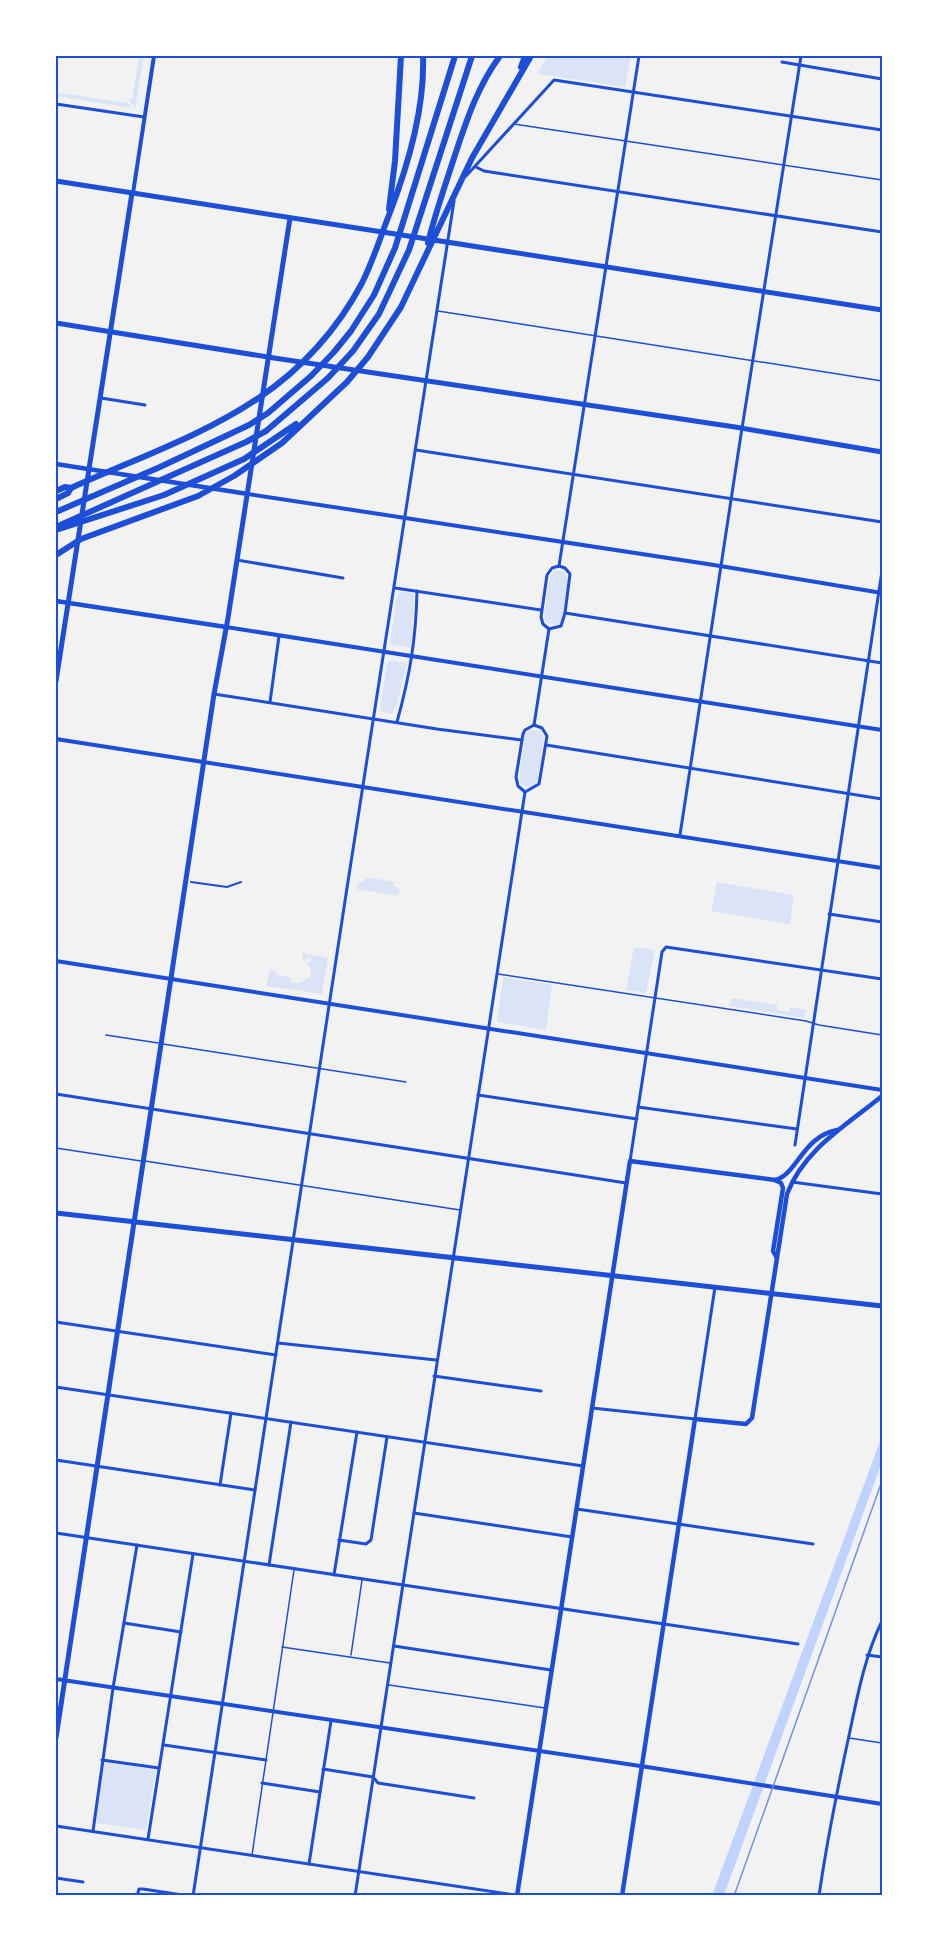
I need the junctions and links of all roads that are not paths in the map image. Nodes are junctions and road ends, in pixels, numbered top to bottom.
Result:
1 (154, 56) edge
2 (401, 56) edge
3 (423, 56) edge
4 (455, 56) edge
5 (472, 56) edge
6 (500, 56) edge
7 (525, 56) edge
8 (531, 56) edge
9 (639, 56) edge
10 (801, 56) edge
11 (782, 63) dead end
12 (800, 66) junction
13 (882, 79) edge
14 (515, 81) junction
15 (633, 92) junction
16 (56, 104) edge
17 (792, 116) junction
18 (144, 117) junction
19 (513, 124) junction
20 (882, 130) edge
21 (626, 142) junction
22 (476, 166) junction
23 (784, 166) junction
24 (882, 180) edge
25 (56, 181) edge
26 (618, 190) junction
27 (132, 194) junction
28 (776, 216) junction
29 (290, 218) junction
30 (388, 219) junction
31 (882, 232) edge
32 (449, 243) junction
33 (426, 253) junction
34 (606, 266) junction
35 (764, 292) junction
36 (882, 310) edge
37 (437, 311) junction
38 (56, 323) edge
39 (111, 331) junction
40 (595, 337) junction
41 (269, 357) junction
42 (754, 361) junction
43 (428, 380) junction
44 (882, 381) edge
45 (101, 398) junction
46 (145, 405) dead end
47 (584, 405) junction
48 (314, 412) junction
49 (742, 428) junction
50 (417, 450) junction
51 (882, 452) edge
52 (56, 464) edge
53 (89, 469) junction
54 (574, 474) junction
55 (71, 488) junction
56 (56, 491) edge
57 (248, 494) junction
58 (56, 499) edge
59 (732, 499) junction
60 (56, 512) edge
61 (406, 518) junction
62 (882, 522) edge
63 (56, 529) edge
64 (563, 542) junction
65 (56, 555) edge
66 (237, 560) junction
67 (559, 566) junction
68 (722, 566) junction
69 (882, 571) edge
70 (343, 578) dead end
71 (395, 588) junction
72 (417, 591) junction
73 (881, 593) edge
74 (56, 601) edge
75 (68, 603) junction
76 (541, 610) junction
77 (566, 613) junction
78 (226, 627) junction
79 (549, 628) junction
80 (279, 636) junction
81 (711, 637) junction
82 (385, 652) junction
83 (413, 657) junction
84 (868, 661) junction
85 (882, 663) edge
86 (542, 677) junction
87 (56, 681) edge
88 (214, 694) junction
89 (701, 701) junction
90 (270, 702) junction
91 (375, 719) junction
92 (397, 722) junction
93 (534, 725) junction
94 (859, 727) junction
95 (882, 730) edge
96 (56, 739) edge
97 (522, 740) junction
98 (546, 745) junction
99 (205, 762) junction
100 (690, 767) junction
101 (364, 787) junction
102 (525, 792) junction
103 (848, 793) junction
104 (882, 799) edge
105 (522, 812) junction
106 (680, 836) junction
107 (838, 861) junction
108 (882, 868) edge
109 (191, 882) dead end
110 (241, 882) dead end
111 (829, 914) junction
112 (882, 922) edge
113 (56, 962) edge
114 (821, 970) junction
115 (497, 974) junction
116 (172, 979) junction
117 (882, 979) edge
118 (655, 998) junction
119 (330, 1005) junction
120 (814, 1024) junction
121 (488, 1029) junction
122 (106, 1035) dead end
123 (882, 1035) edge
124 (162, 1044) junction
125 (646, 1054) junction
126 (320, 1069) junction
127 (805, 1078) junction
128 (406, 1082) dead end
129 (882, 1090) edge
130 (56, 1094) edge
131 (478, 1095) junction
132 (882, 1095) edge
133 (638, 1107) junction
134 (152, 1109) junction
135 (637, 1119) junction
136 (797, 1129) junction
137 (837, 1130) junction
138 (310, 1133) junction
139 (795, 1145) dead end
140 (56, 1148) edge
141 (468, 1158) junction
142 (144, 1161) junction
143 (630, 1161) junction
144 (775, 1180) junction
145 (792, 1182) junction
146 (627, 1183) junction
147 (303, 1186) junction
148 (882, 1194) edge
149 (460, 1210) junction
150 (56, 1213) edge
151 (135, 1222) junction
152 (294, 1240) junction
153 (453, 1257) junction
154 (777, 1258) junction
155 (612, 1276) junction
156 (715, 1287) junction
157 (772, 1293) junction
158 (882, 1306) edge
159 (56, 1322) edge
160 (118, 1331) junction
161 (278, 1343) junction
162 (276, 1355) junction
163 (436, 1360) junction
164 (434, 1376) junction
165 (56, 1387) edge
166 (541, 1391) dead end
167 (108, 1395) junction
168 (592, 1408) junction
169 (231, 1413) junction
170 (266, 1419) junction
171 (695, 1419) junction
172 (291, 1422) junction
173 (357, 1432) junction
174 (387, 1437) junction
175 (424, 1442) junction
176 (56, 1460) edge
177 (583, 1466) junction
178 (97, 1467) junction
179 (220, 1485) junction
180 (256, 1490) junction
181 (577, 1509) junction
182 (414, 1513) junction
183 (679, 1524) junction
184 (56, 1533) edge
185 (86, 1538) junction
186 (572, 1538) junction
187 (339, 1540) junction
188 (813, 1544) dead end
189 (137, 1545) junction
190 (194, 1554) junction
191 (244, 1562) junction
192 (269, 1565) junction
193 (294, 1569) junction
194 (334, 1575) junction
195 (362, 1579) junction
196 (402, 1585) junction
197 (561, 1609) junction
198 (882, 1621) edge
199 (124, 1623) junction
200 (664, 1625) junction
201 (181, 1632) junction
202 (798, 1644) dead end
203 (394, 1646) junction
204 (281, 1647) junction
205 (867, 1655) junction
206 (351, 1657) junction
207 (882, 1657) edge
208 (391, 1663) junction
209 (551, 1670) junction
210 (56, 1680) edge
211 (64, 1681) junction
212 (388, 1685) junction
213 (113, 1688) junction
214 (171, 1697) junction
215 (222, 1705) junction
216 (546, 1708) junction
217 (272, 1712) junction
218 (331, 1721) junction
219 (380, 1728) junction
220 (56, 1738) edge
221 (848, 1738) junction
222 (882, 1743) edge
223 (164, 1745) junction
224 (538, 1752) junction
225 (215, 1753) junction
226 (102, 1760) junction
227 (266, 1760) junction
228 (642, 1766) junction
229 (159, 1768) junction
230 (323, 1769) junction
231 (373, 1777) junction
232 (262, 1783) junction
233 (320, 1792) junction
234 (835, 1797) junction
235 (474, 1798) dead end
236 (882, 1804) edge
237 (56, 1826) edge
238 (93, 1832) junction
239 (148, 1840) junction
240 (201, 1848) junction
241 (252, 1855) junction
242 (309, 1864) junction
243 (358, 1871) junction
244 (56, 1878) edge
245 (83, 1882) dead end
246 (518, 1895) edge
247 (137, 1896) edge
248 (191, 1896) edge
249 (355, 1896) edge
250 (622, 1896) edge
251 (819, 1896) edge

1 - 18 street
2 - 30 highway
3 - 30 highway
4 - 60 highway
5 - 63 highway
6 - 33 highway
7 - 14 highway
8 - 14 highway
9 - 15 street
10 - 12 street
11 - 12 street
12 - 13 street
12 - 17 street
14 - 33 highway
15 - 17 street
15 - 19 street
15 - 21 street
16 - 18 street
17 - 20 street
17 - 23 street
18 - 27 street
19 - 21 lane
19 - 22 street
21 - 23 lane
21 - 26 street
22 - 26 street
22 - 32 street
23 - 24 lane
23 - 28 street
25 - 27 main road
26 - 28 street
26 - 34 street
27 - 29 main road
27 - 39 main road
28 - 31 street
28 - 35 street
29 - 32 main road
29 - 41 main road
30 - 55 highway
32 - 34 main road
32 - 37 street
33 - 48 highway
34 - 35 main road
34 - 40 street
35 - 36 main road
35 - 42 street
37 - 40 lane
37 - 43 street
38 - 39 main road
39 - 41 main road
39 - 45 main road
40 - 42 lane
40 - 47 street
41 - 43 main road
41 - 57 main road
42 - 44 lane
42 - 49 street
43 - 47 main road
43 - 50 street
45 - 46 street
45 - 53 main road
47 - 49 main road
47 - 54 street
48 - 63 highway
48 - 65 highway
49 - 51 main road
49 - 59 street
50 - 54 street
50 - 61 street
52 - 53 main road
53 - 57 main road
53 - 75 main road
54 - 59 street
54 - 64 street
55 - 56 highway
55 - 58 highway
57 - 61 street
57 - 66 main road
59 - 62 street
59 - 68 street
61 - 64 street
61 - 71 street
64 - 67 street
64 - 68 street
66 - 70 street
66 - 78 main road
67 - 76 street
67 - 77 street
68 - 73 street
68 - 81 street
69 - 73 street
71 - 72 street
71 - 82 street
72 - 76 street
72 - 83 street
73 - 84 street
74 - 75 main road
75 - 78 main road
75 - 87 main road
76 - 79 street
77 - 79 street
77 - 81 street
78 - 80 street
78 - 88 main road
79 - 86 street
80 - 82 street
80 - 90 street
81 - 84 street
81 - 89 street
82 - 83 street
82 - 91 street
83 - 86 street
83 - 92 street
84 - 85 street
84 - 94 street
86 - 89 street
86 - 93 street
88 - 90 street
88 - 99 main road
89 - 94 street
89 - 100 street
90 - 91 street
91 - 92 street
91 - 101 street
92 - 97 street
93 - 97 street
93 - 98 street
94 - 95 street
94 - 103 street
96 - 99 street
97 - 102 street
98 - 100 street
98 - 102 street
99 - 101 street
99 - 116 main road
100 - 103 street
100 - 106 street
101 - 105 street
101 - 119 street
102 - 105 street
103 - 104 street
103 - 107 street
105 - 106 street
105 - 115 street
106 - 107 street
107 - 108 street
107 - 111 street
109 - 110 street
111 - 112 street
111 - 114 street
113 - 116 street
114 - 117 street
114 - 118 street
114 - 120 street
115 - 118 lane
115 - 121 street
116 - 119 street
116 - 124 main road
118 - 120 lane
118 - 125 street
119 - 121 street
119 - 126 street
120 - 123 lane
120 - 127 street
121 - 125 street
121 - 131 street
122 - 124 lane
124 - 126 lane
124 - 134 main road
125 - 127 street
125 - 133 street
126 - 128 lane
126 - 138 street
127 - 129 street
127 - 136 street
130 - 134 street
131 - 135 street
131 - 141 street
132 - 137 main road
133 - 135 street
133 - 136 street
134 - 138 street
134 - 142 main road
135 - 143 street
136 - 139 street
137 - 144 main road
137 - 145 main road
138 - 141 street
138 - 147 street
140 - 142 lane
141 - 146 street
141 - 149 street
142 - 147 lane
142 - 151 main road
143 - 144 main road
143 - 146 main road
144 - 154 main road
145 - 148 street
145 - 154 main road
146 - 155 main road
147 - 149 lane
147 - 152 street
149 - 153 street
150 - 151 main road
151 - 152 main road
151 - 160 main road
152 - 153 main road
152 - 161 street
153 - 155 main road
153 - 163 street
154 - 157 main road
155 - 156 main road
155 - 168 main road
156 - 157 main road
156 - 171 street
157 - 158 main road
157 - 171 main road
159 - 160 street
160 - 162 street
160 - 167 main road
161 - 162 street
161 - 163 street
162 - 170 street
163 - 164 street
164 - 166 street
164 - 175 street
165 - 167 street
167 - 169 street
167 - 178 main road
168 - 171 street
168 - 177 main road
169 - 170 street
169 - 179 street
170 - 172 street
170 - 180 street
171 - 183 main road
172 - 173 street
172 - 192 street
173 - 174 street
173 - 187 street
174 - 175 street
174 - 187 street
175 - 177 street
175 - 182 street
176 - 178 street
177 - 181 main road
178 - 179 street
178 - 185 main road
179 - 180 street
180 - 191 street
181 - 183 street
181 - 186 main road
182 - 186 street
182 - 196 street
183 - 188 street
183 - 200 main road
184 - 185 street
185 - 189 street
185 - 211 main road
186 - 197 main road
187 - 194 street
189 - 190 street
189 - 199 street
190 - 191 street
190 - 201 street
191 - 192 street
191 - 215 street
192 - 193 street
193 - 194 street
193 - 204 lane
194 - 195 street
195 - 196 street
195 - 206 lane
196 - 197 street
196 - 203 street
197 - 200 street
197 - 209 main road
198 - 205 street
199 - 201 street
199 - 213 street
200 - 202 street
200 - 228 main road
201 - 214 street
203 - 208 street
203 - 209 street
204 - 206 lane
204 - 217 lane
205 - 207 street
205 - 221 street
206 - 208 lane
208 - 212 street
209 - 216 main road
210 - 211 street
211 - 213 street
211 - 220 main road
212 - 216 lane
212 - 219 street
213 - 214 street
213 - 226 street
214 - 215 street
214 - 223 street
215 - 217 street
215 - 225 street
216 - 224 main road
217 - 218 street
217 - 227 lane
218 - 219 street
218 - 230 street
219 - 224 street
219 - 231 street
221 - 222 lane
221 - 234 street
223 - 225 street
223 - 229 street
224 - 228 street
224 - 246 main road
225 - 227 street
225 - 240 street
226 - 229 street
226 - 238 street
227 - 232 lane
228 - 234 street
228 - 250 main road
229 - 239 street
230 - 231 street
230 - 233 street
231 - 235 street
231 - 243 street
232 - 233 street
232 - 241 lane
233 - 242 street
234 - 236 street
234 - 251 street
237 - 238 street
238 - 239 street
239 - 240 street
240 - 241 street
240 - 248 street
241 - 242 street
242 - 243 street
243 - 246 street
243 - 249 street
244 - 245 street
247 - 248 street

